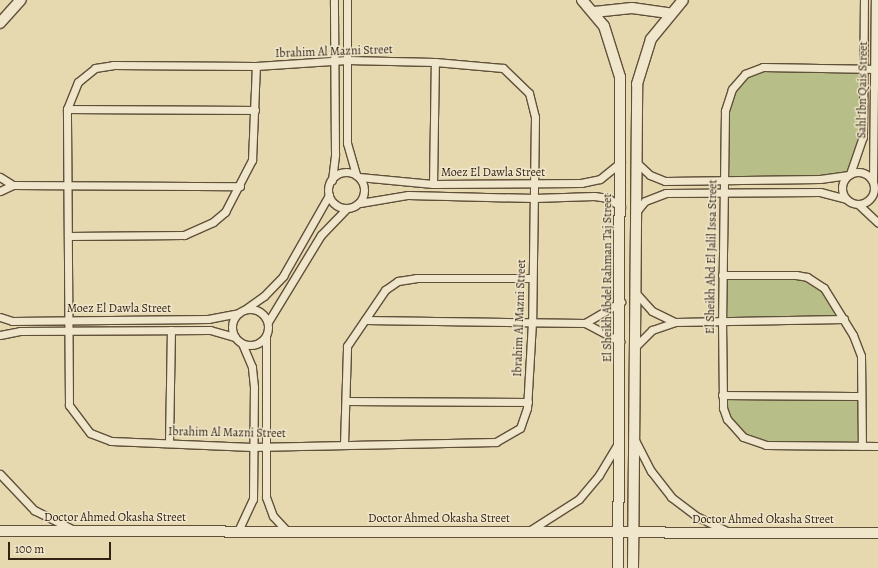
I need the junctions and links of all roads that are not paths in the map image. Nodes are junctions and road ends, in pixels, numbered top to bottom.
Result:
1 (21, 0) edge
2 (334, 0) edge
3 (347, 0) edge
4 (582, 0) edge
5 (682, 0) edge
6 (864, 0) edge
7 (875, 0) edge
8 (594, 12) junction
9 (669, 13) junction
10 (2, 19) edge
11 (347, 60) junction
12 (333, 61) junction
13 (435, 62) junction
14 (256, 66) junction
15 (864, 69) junction
16 (876, 69) edge
17 (67, 109) junction
18 (255, 110) junction
19 (622, 162) junction
20 (636, 162) junction
21 (849, 174) junction
22 (357, 176) junction
23 (0, 177) edge
24 (332, 180) junction
25 (724, 181) junction
26 (434, 184) junction
27 (534, 184) junction
28 (13, 185) junction
29 (68, 186) junction
30 (240, 186) junction
31 (875, 186) edge
32 (0, 191) edge
33 (724, 193) junction
34 (329, 195) junction
35 (534, 198) junction
36 (846, 199) junction
37 (360, 202) junction
38 (859, 204) junction
39 (621, 207) junction
40 (347, 208) junction
41 (636, 213) junction
42 (878, 223) edge
43 (68, 236) junction
44 (722, 276) junction
45 (532, 278) junction
46 (635, 292) junction
47 (620, 302) junction
48 (241, 312) junction
49 (0, 317) edge
50 (844, 319) junction
51 (68, 320) junction
52 (365, 320) junction
53 (722, 320) junction
54 (268, 322) junction
55 (532, 322) junction
56 (675, 322) junction
57 (585, 323) junction
58 (171, 330) junction
59 (69, 331) junction
60 (0, 335) edge
61 (234, 337) junction
62 (266, 337) junction
63 (620, 342) junction
64 (242, 344) junction
65 (635, 347) junction
66 (722, 395) junction
67 (861, 396) junction
68 (346, 401) junction
69 (528, 402) junction
70 (634, 437) junction
71 (620, 440) junction
72 (169, 444) junction
73 (344, 444) junction
74 (266, 446) junction
75 (862, 446) junction
76 (878, 446) edge
77 (252, 447) junction
78 (0, 474) edge
79 (0, 531) edge
80 (238, 531) junction
81 (287, 531) junction
82 (80, 532) junction
83 (527, 532) junction
84 (619, 532) junction
85 (633, 532) junction
86 (731, 533) junction
87 (878, 533) edge
88 (618, 568) edge
89 (633, 568) edge

1 - 10 street
2 - 12 street
3 - 11 street
4 - 8 street, El Sheikh Abdel Rahman Taj Street
5 - 9 street
6 - 15 street, Sahl Ibn Qais Street
7 - 16 street, Sahl Ibn Qais Street
8 - 9 street
8 - 19 street, El Sheikh Abdel Rahman Taj Street
9 - 20 street
11 - 12 street, Ibrahim Al Mazni Street
11 - 13 street, Ibrahim Al Mazni Street
11 - 22 street
12 - 14 street, Ibrahim Al Mazni Street
12 - 24 street
13 - 26 street
13 - 27 street, Ibrahim Al Mazni Street
14 - 17 street, Ibrahim Al Mazni Street
14 - 18 street
15 - 16 street, El Sheikh Abd El Jalil Issa Street
15 - 21 street, Sahl Ibn Qais Street
15 - 25 street, El Sheikh Abd El Jalil Issa Street
16 - 31 street, Sahl Ibn Qais Street
17 - 18 street
17 - 29 street, Ibrahim Al Mazni Street
18 - 30 street
19 - 20 street
19 - 27 street, Moez El Dawla Street
19 - 39 street, El Sheikh Abdel Rahman Taj Street
20 - 25 street
20 - 41 street
21 - 25 street
21 - 31 street
21 - 36 street
22 - 24 street
22 - 26 street, Moez El Dawla Street
22 - 37 street
23 - 28 street
24 - 34 street
25 - 33 street, El Sheikh Abd El Jalil Issa Street
26 - 27 street, Moez El Dawla Street
27 - 35 street, Ibrahim Al Mazni Street
28 - 29 street
28 - 32 street
29 - 30 street
29 - 43 street, Ibrahim Al Mazni Street
30 - 43 street
31 - 38 street
33 - 36 street
33 - 41 street
33 - 44 street, El Sheikh Abd El Jalil Issa Street
34 - 40 street
34 - 48 street, Moez El Dawla Street
35 - 37 street, Moez El Dawla Street
35 - 39 street, Moez El Dawla Street
35 - 45 street, Ibrahim Al Mazni Street
36 - 38 street
37 - 40 street
38 - 42 street
39 - 47 street, El Sheikh Abdel Rahman Taj Street
40 - 54 street
41 - 46 street
43 - 51 street, Ibrahim Al Mazni Street
44 - 50 street
44 - 53 street, El Sheikh Abd El Jalil Issa Street
45 - 52 street
45 - 55 street, Ibrahim Al Mazni Street
46 - 56 street
46 - 65 street
47 - 57 street
47 - 63 street, El Sheikh Abdel Rahman Taj Street
48 - 51 street, Moez El Dawla Street
48 - 54 street
48 - 61 street
49 - 51 street, Moez El Dawla Street
50 - 53 street
50 - 67 street
51 - 59 street, Ibrahim Al Mazni Street
52 - 55 street
52 - 68 street
53 - 56 street
53 - 66 street, El Sheikh Abd El Jalil Issa Street
54 - 62 street
55 - 57 street
55 - 69 street, Ibrahim Al Mazni Street
56 - 65 street
57 - 63 street
58 - 59 street, Moez El Dawla Street
58 - 61 street, Moez El Dawla Street
58 - 72 street
59 - 60 street, Moez El Dawla Street
59 - 72 street, Ibrahim Al Mazni Street
61 - 64 street
62 - 64 street
62 - 74 street
63 - 71 street, El Sheikh Abdel Rahman Taj Street
64 - 77 street
65 - 70 street
66 - 67 street
66 - 75 street, El Sheikh Abd El Jalil Issa Street
67 - 75 street
68 - 69 street
68 - 73 street
69 - 73 street, Ibrahim Al Mazni Street
70 - 85 street
70 - 86 street
71 - 83 street
71 - 84 street, El Sheikh Abdel Rahman Taj Street
72 - 77 street, Ibrahim Al Mazni Street
73 - 74 street, Ibrahim Al Mazni Street
74 - 77 street, Ibrahim Al Mazni Street
74 - 81 street
75 - 76 street, El Sheikh Abd El Jalil Issa Street
77 - 80 street
78 - 82 street
79 - 82 street, Doctor Ahmed Okasha Street
80 - 81 street, Doctor Ahmed Okasha Street
80 - 82 street, Doctor Ahmed Okasha Street
81 - 83 street, Doctor Ahmed Okasha Street
83 - 84 street, Doctor Ahmed Okasha Street
84 - 85 street, Doctor Ahmed Okasha Street
84 - 88 street, El Sheikh Abdel Rahman Taj Street
85 - 86 street, Doctor Ahmed Okasha Street
85 - 89 street
86 - 87 street, Doctor Ahmed Okasha Street

